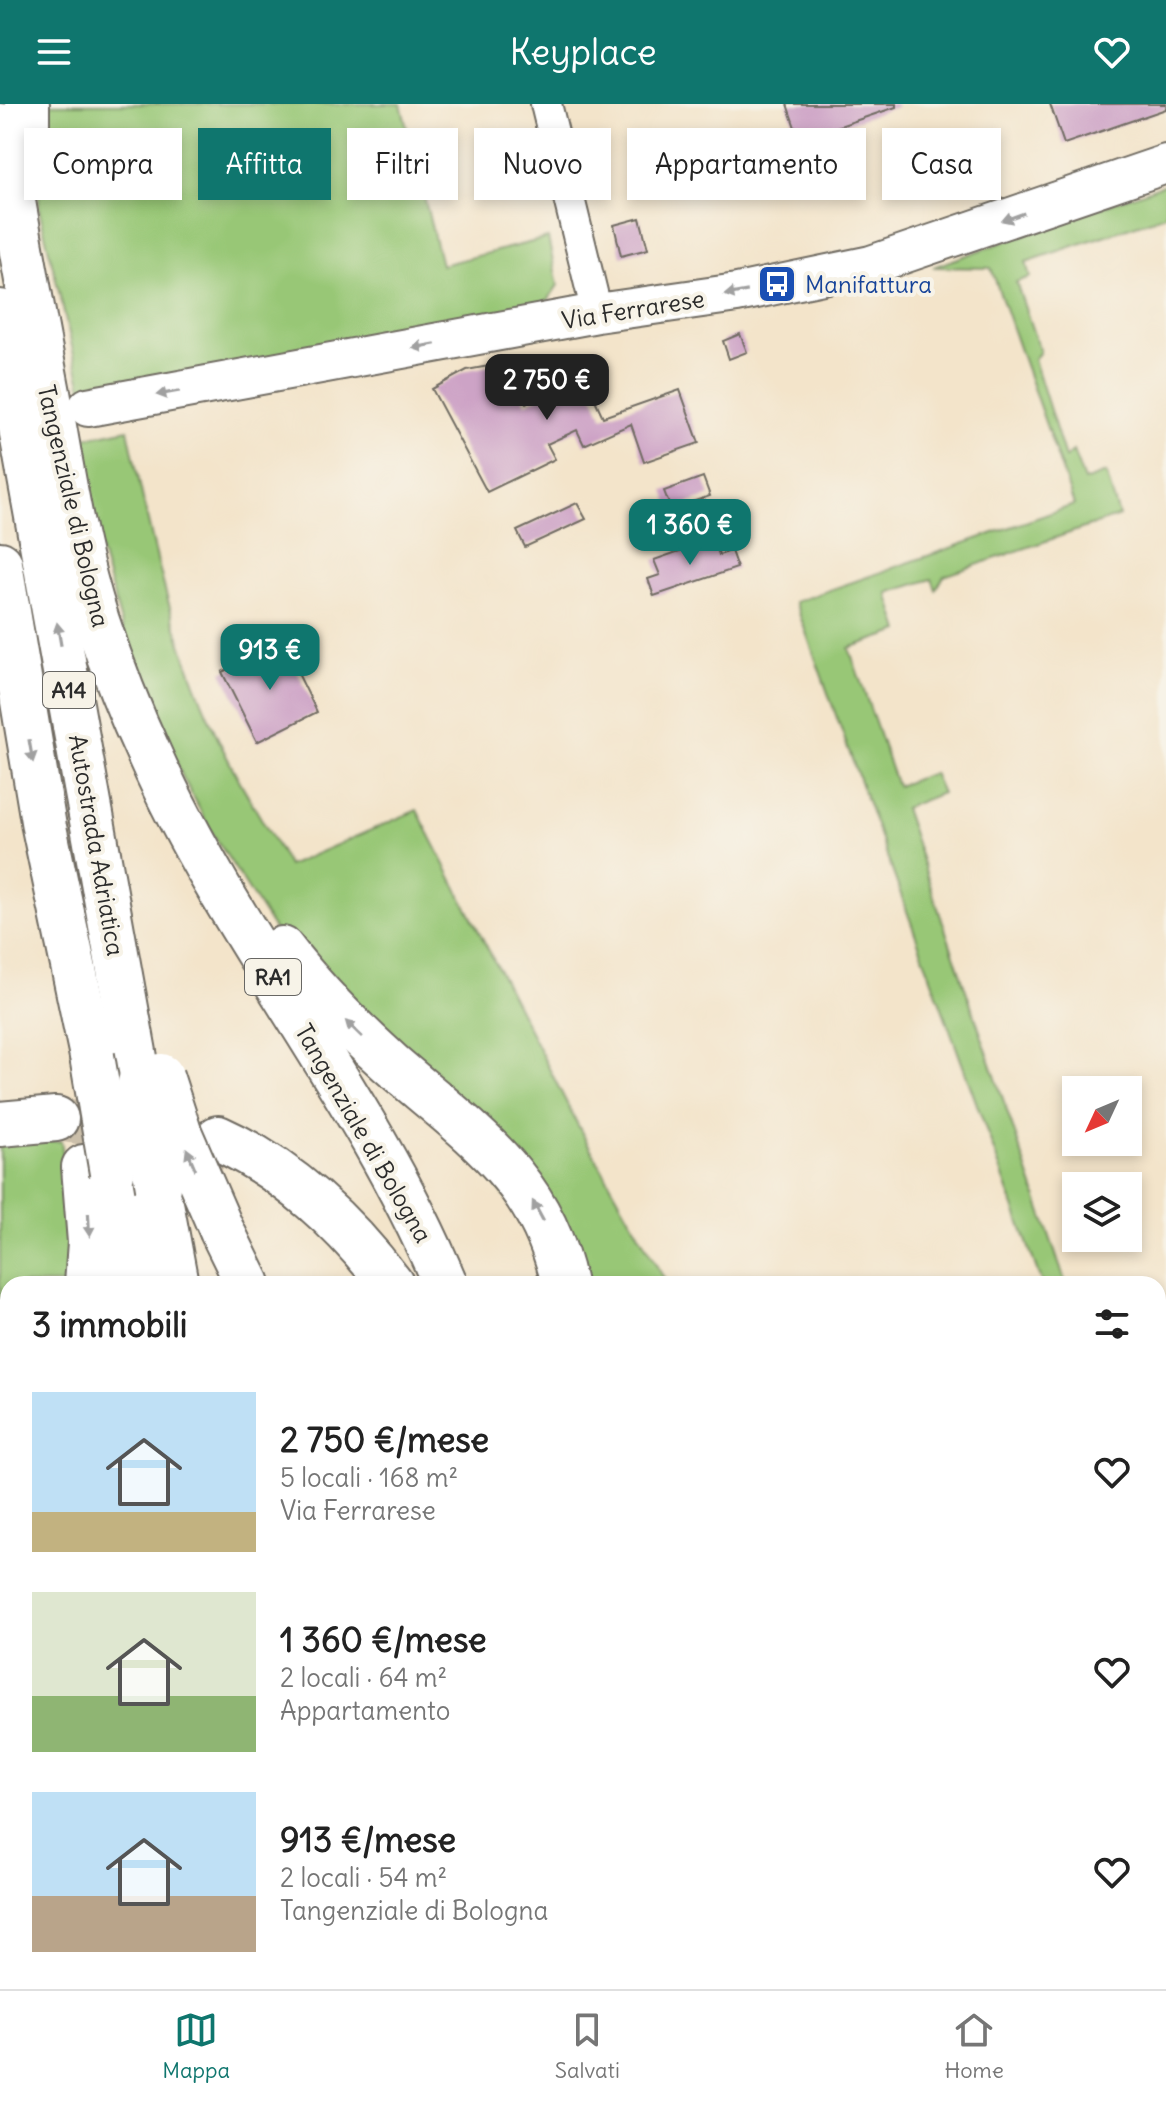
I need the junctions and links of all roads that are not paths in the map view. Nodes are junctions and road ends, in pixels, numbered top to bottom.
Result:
1 (27, 104) edge
2 (546, 104) edge
3 (0, 126) edge
4 (1166, 164) edge
5 (0, 312) edge
6 (597, 313) junction
7 (71, 418) junction
8 (0, 564) edge
9 (113, 664) junction
10 (149, 1072) junction
11 (0, 1102) edge
12 (0, 1124) edge
13 (98, 1170) junction
14 (88, 1276) edge
15 (131, 1276) edge
16 (175, 1276) edge
17 (244, 1276) edge
18 (356, 1276) edge
19 (384, 1276) edge
20 (441, 1276) edge
21 (562, 1276) edge

1 - 7 highway
2 - 6 street
3 - 7 highway, Tangenziale di Bologna / RA1
4 -> 6 main road, Via Ferrarese
10 -> 5 highway, Autostrada Adriatica / A14
6 -> 7 main road, Via Ferrarese
7 - 9 highway, Tangenziale di Bologna / RA1
8 -> 13 highway, Autostrada Adriatica / A14, bridge
9 - 20 highway, Tangenziale di Bologna / RA1
21 -> 9 highway
10 - 16 highway, Autostrada Adriatica / A14, bridge
17 -> 10 highway, bridge
11 - 12 highway
13 -> 14 highway
13 - 15 highway, Autostrada Adriatica / A14
18 - 19 highway

